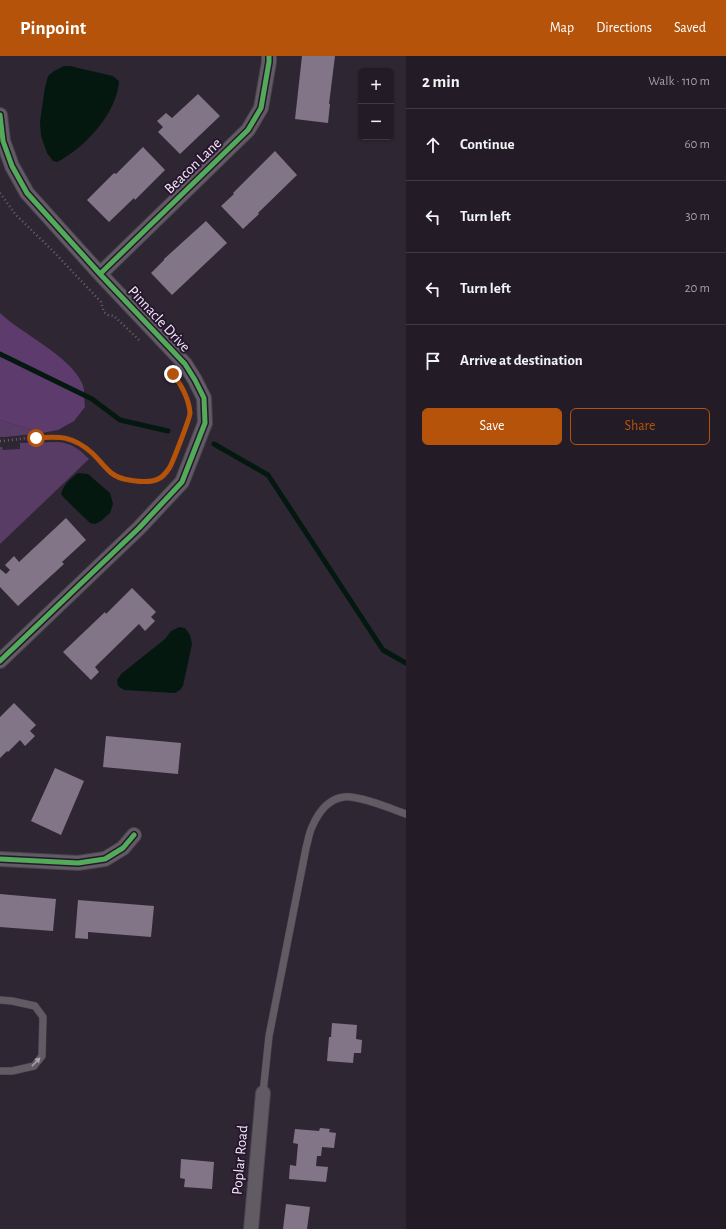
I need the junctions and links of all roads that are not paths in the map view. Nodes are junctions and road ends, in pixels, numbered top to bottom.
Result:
1 (269, 56) edge
2 (0, 115) edge
3 (100, 274) junction
4 (0, 660) edge
5 (406, 814) edge
6 (134, 835) dead end
7 (0, 859) edge
8 (0, 1000) edge
9 (0, 1071) edge
10 (264, 1093) joint
11 (251, 1229) edge

1 - 3 street, Beacon Lane
2 - 3 street, Pinnacle Drive
3 - 4 street, Pinnacle Drive
5 - 10 lane
6 - 7 street
9 -> 8 lane
10 - 11 street, Poplar Road

